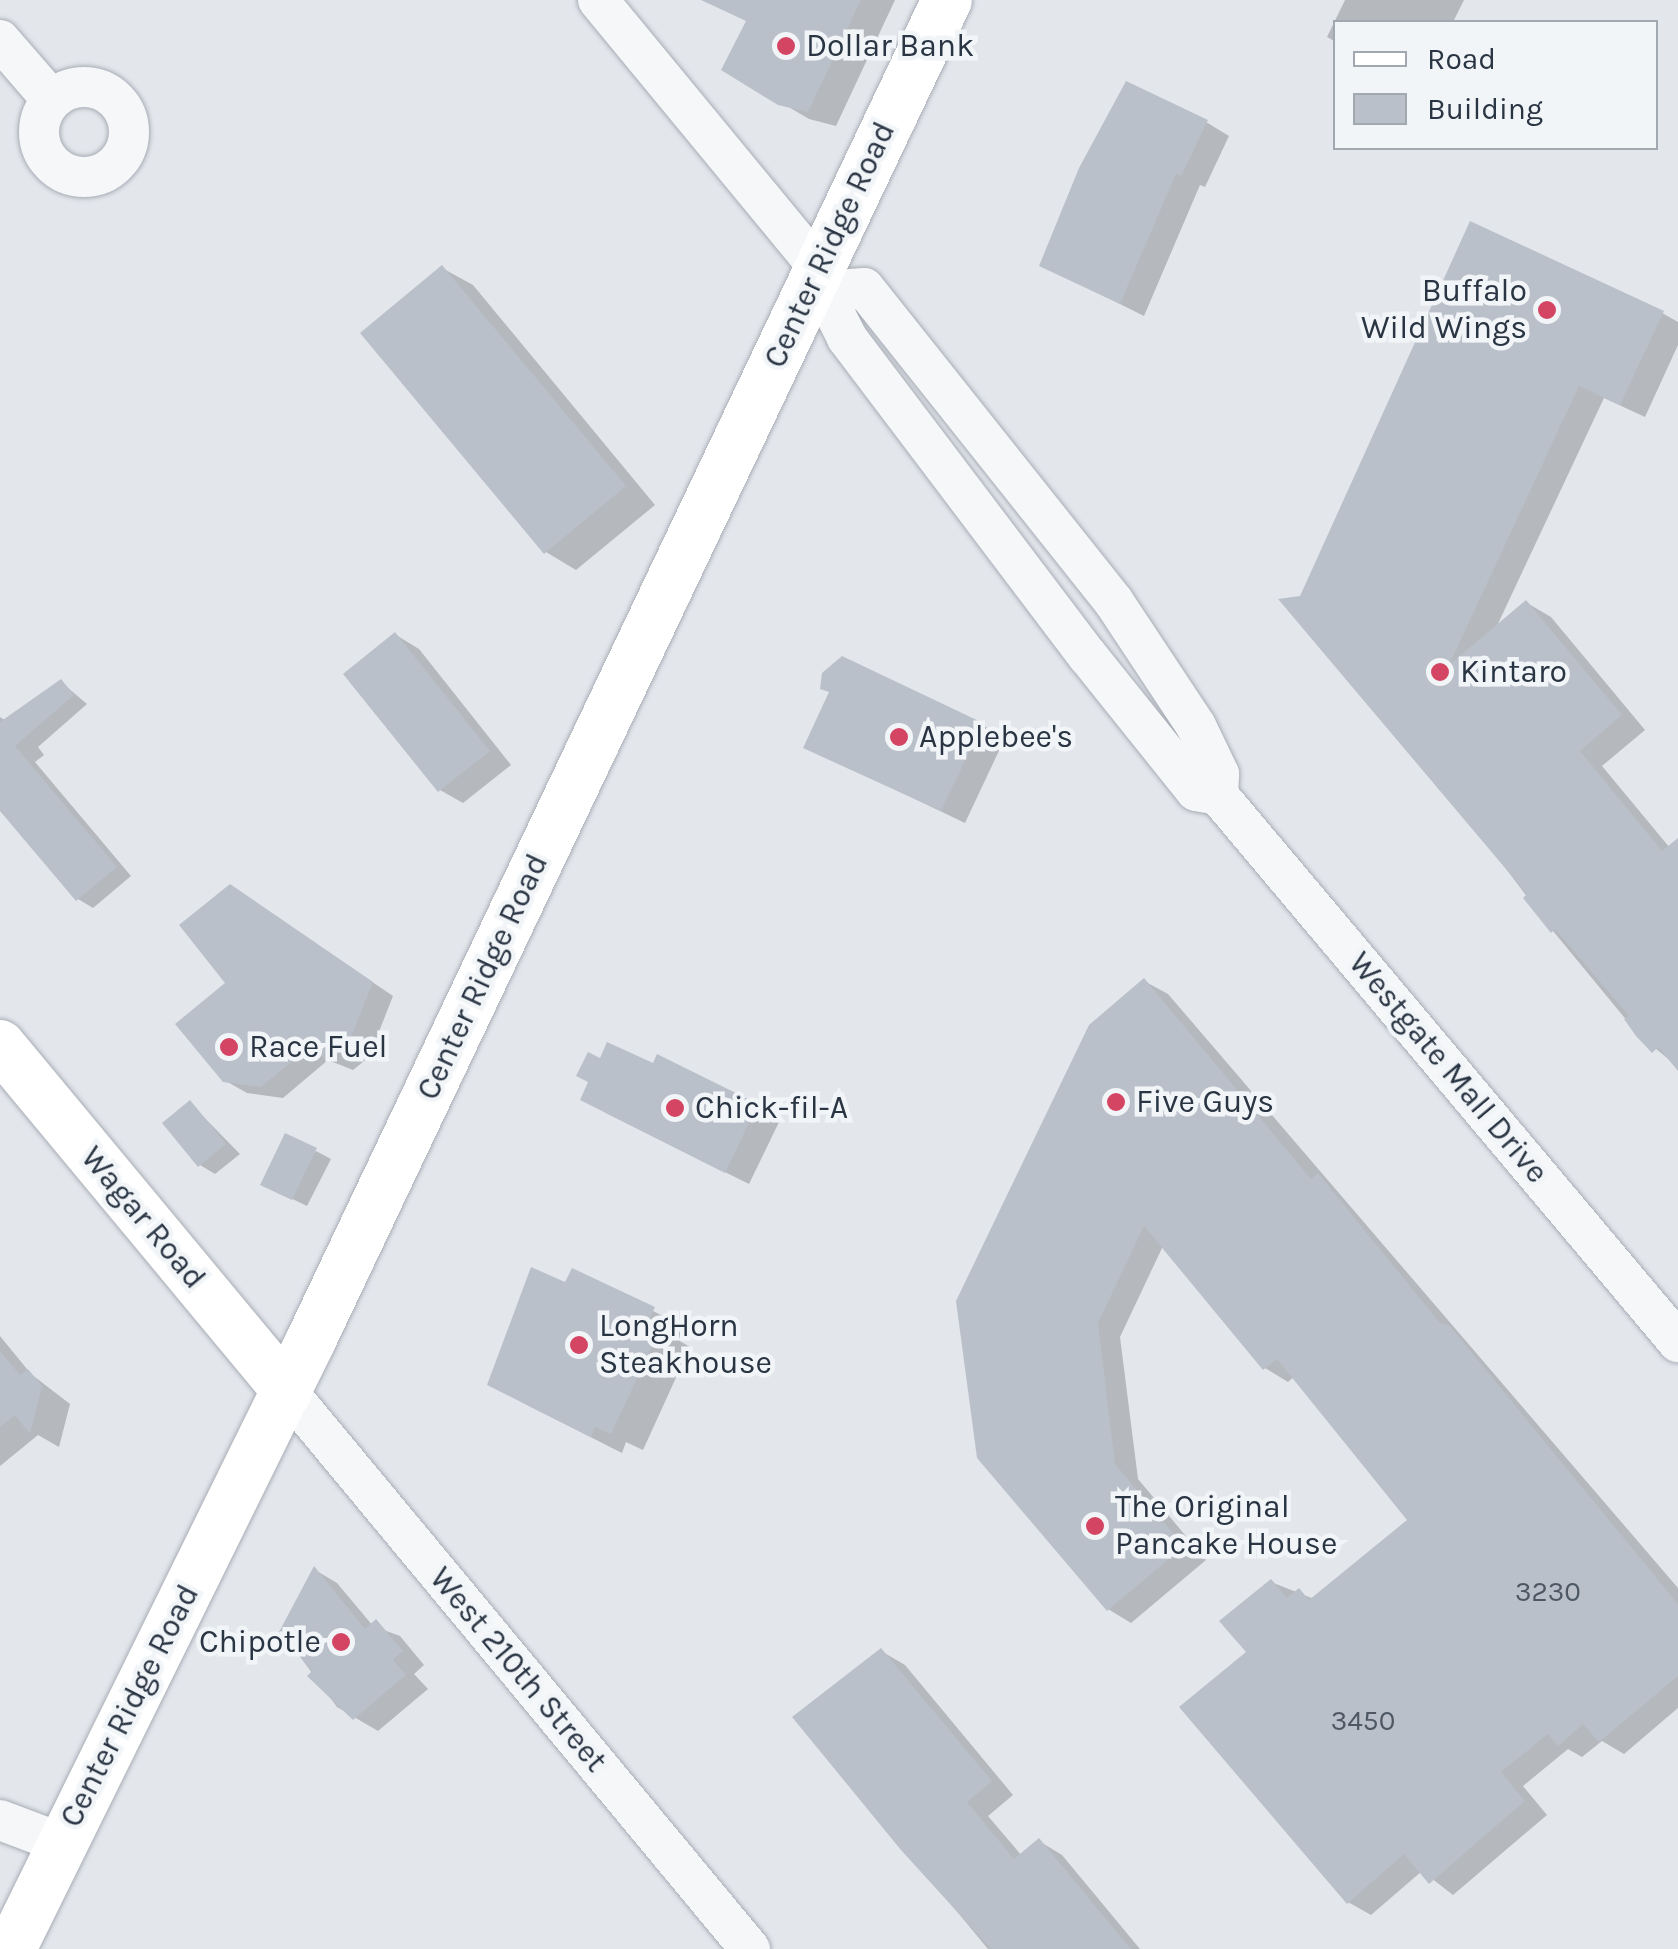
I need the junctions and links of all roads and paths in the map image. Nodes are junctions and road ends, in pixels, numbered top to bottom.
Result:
1 (598, 0) edge
2 (946, 0) edge
3 (0, 40) edge
4 (52, 100) dead end
5 (828, 279) junction
6 (1218, 795) junction
7 (0, 1045) edge
8 (1678, 1342) edge
9 (286, 1391) junction
10 (0, 1820) edge
11 (61, 1843) junction
12 (11, 1949) edge
13 (750, 1949) edge

1 - 5 street
2 - 5 main road, Center Ridge Road
3 - 4 street
5 - 6 street, Westgate Mall Drive
5 - 6 street, Westgate Mall Drive
5 - 9 main road, Center Ridge Road
6 - 8 street, Westgate Mall Drive
7 - 9 main road, Wagar Road
9 - 11 main road, Center Ridge Road
9 - 13 street, West 210th Street
10 - 11 street
11 - 12 main road, Center Ridge Road

